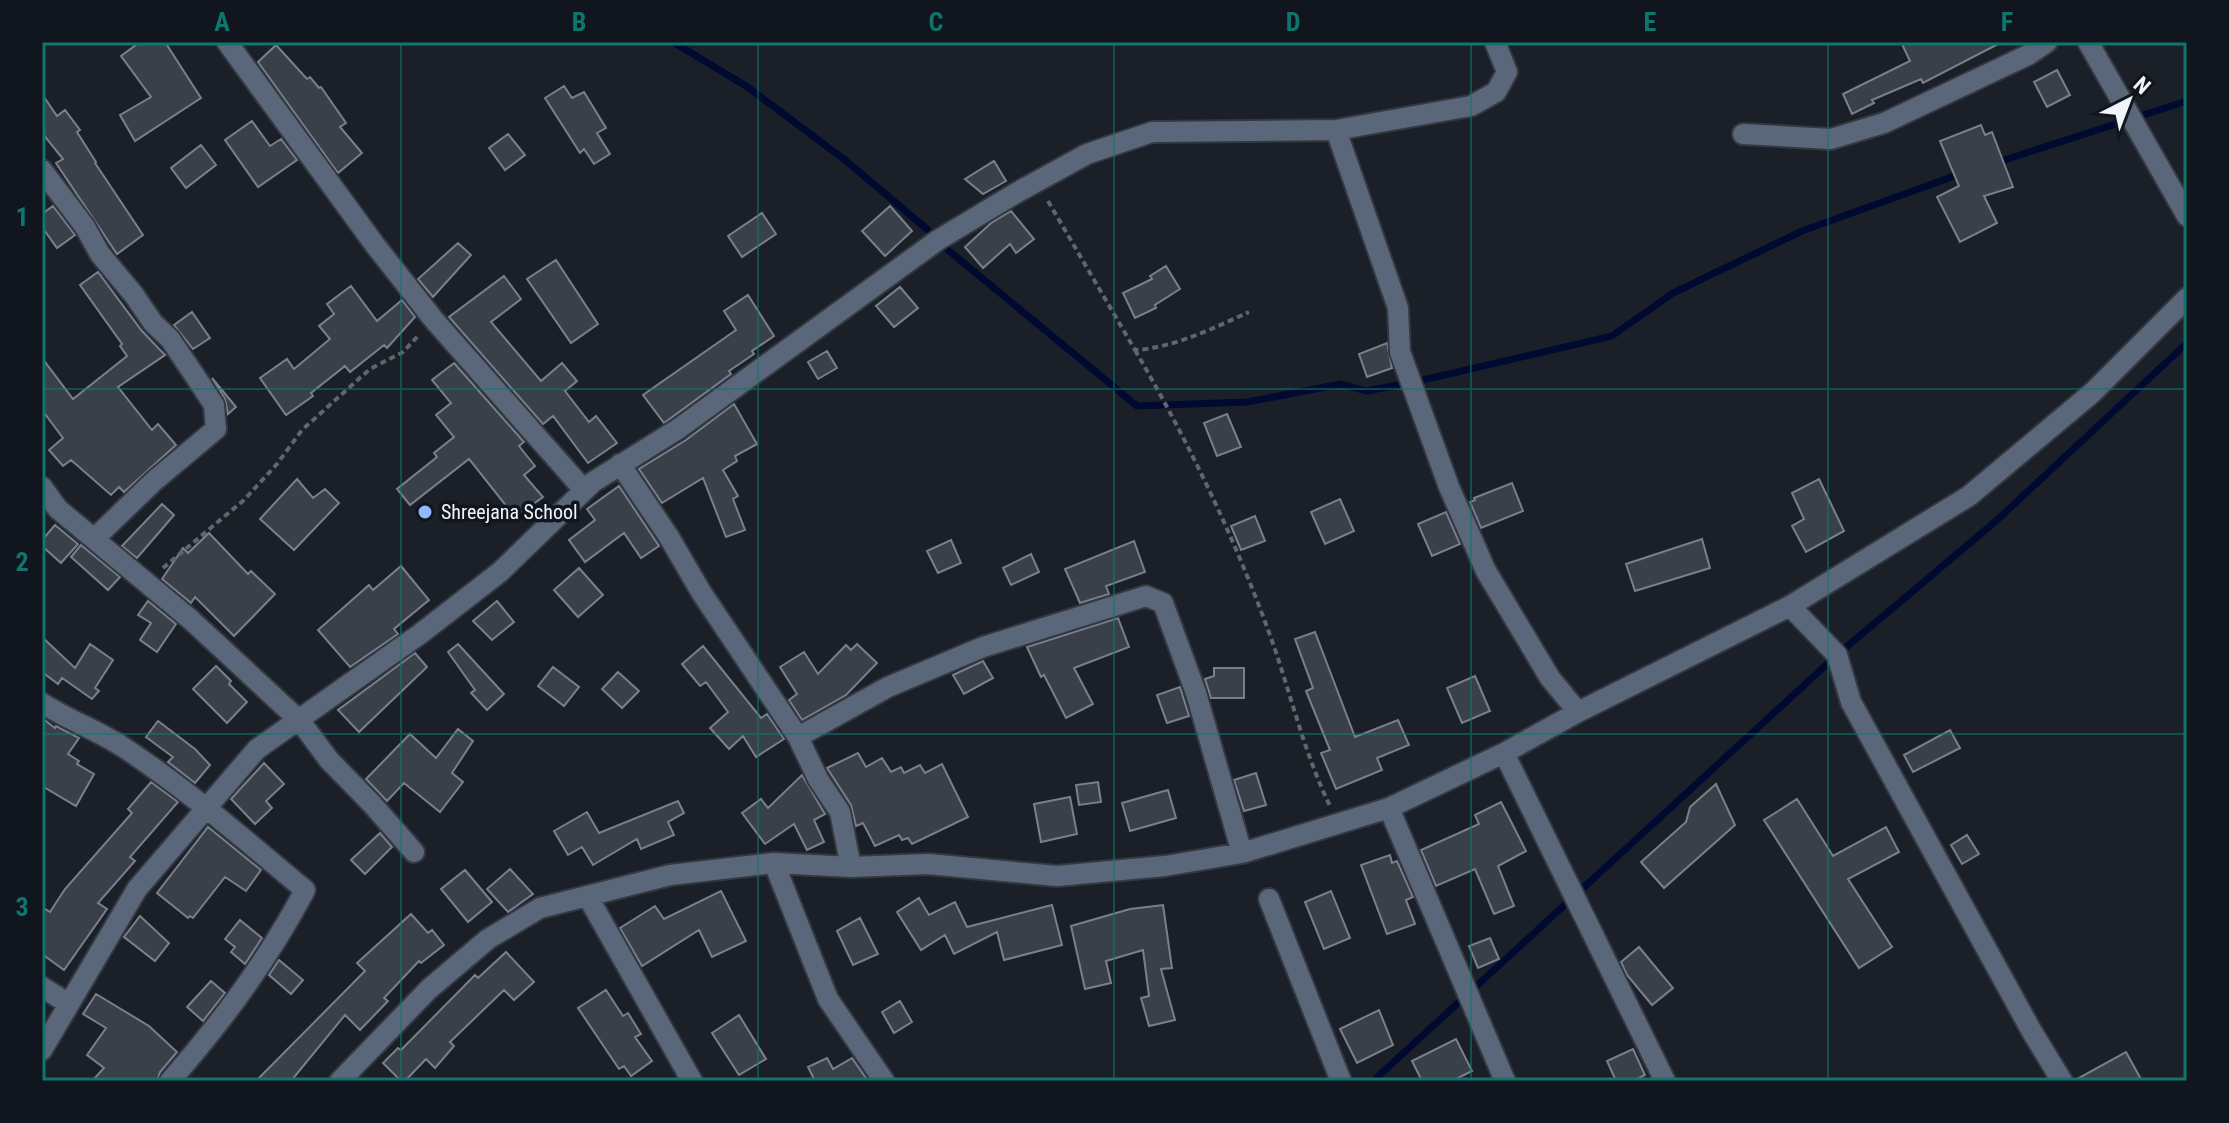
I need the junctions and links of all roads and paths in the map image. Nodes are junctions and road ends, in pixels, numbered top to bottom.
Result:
1 (227, 42) edge
2 (1495, 42) edge
3 (2047, 42) edge
4 (2088, 42) edge
5 (1336, 130) junction
6 (1743, 134) dead end
7 (42, 170) edge
8 (1037, 181) junction
9 (2187, 216) edge
10 (2187, 298) edge
11 (1249, 312) dead end
12 (434, 320) junction
13 (1135, 350) junction
14 (620, 464) junction
15 (42, 487) edge
16 (584, 490) junction
17 (94, 539) junction
18 (149, 585) junction
19 (1790, 606) junction
20 (42, 703) edge
21 (1578, 712) junction
22 (300, 721) junction
23 (798, 737) junction
24 (1504, 753) junction
25 (206, 808) junction
26 (1389, 808) junction
27 (1339, 825) junction
28 (414, 852) dead end
29 (1242, 853) junction
30 (774, 863) junction
31 (851, 867) junction
32 (588, 897) junction
33 (1269, 899) dead end
34 (42, 987) edge
35 (69, 1004) junction
36 (42, 1050) edge
37 (170, 1081) edge
38 (340, 1081) edge
39 (692, 1081) edge
40 (884, 1081) edge
41 (1341, 1081) edge
42 (1505, 1081) edge
43 (1665, 1081) edge
44 (2062, 1081) edge

1 - 12 street
2 - 5 street
3 - 6 street
4 - 9 street
5 - 8 street
5 - 21 street
7 - 17 street
8 - 13 path
8 - 14 street
10 - 19 street
11 - 13 path
12 - 16 street
12 - 18 path
13 - 27 path
14 - 16 street
14 - 23 street
15 - 17 street
16 - 22 street
17 - 18 street
18 - 22 street
19 - 21 street
19 - 44 street
20 - 25 street
21 - 24 street
22 - 25 street
22 - 28 street
23 - 29 street
23 - 31 street
24 - 26 street
24 - 43 street
25 - 35 street
25 - 37 street
26 - 27 street
26 - 42 street
27 - 29 street
29 - 31 street
30 - 31 street
30 - 32 street
30 - 40 street
32 - 38 street
32 - 39 street
33 - 41 street
34 - 35 street
35 - 36 street

